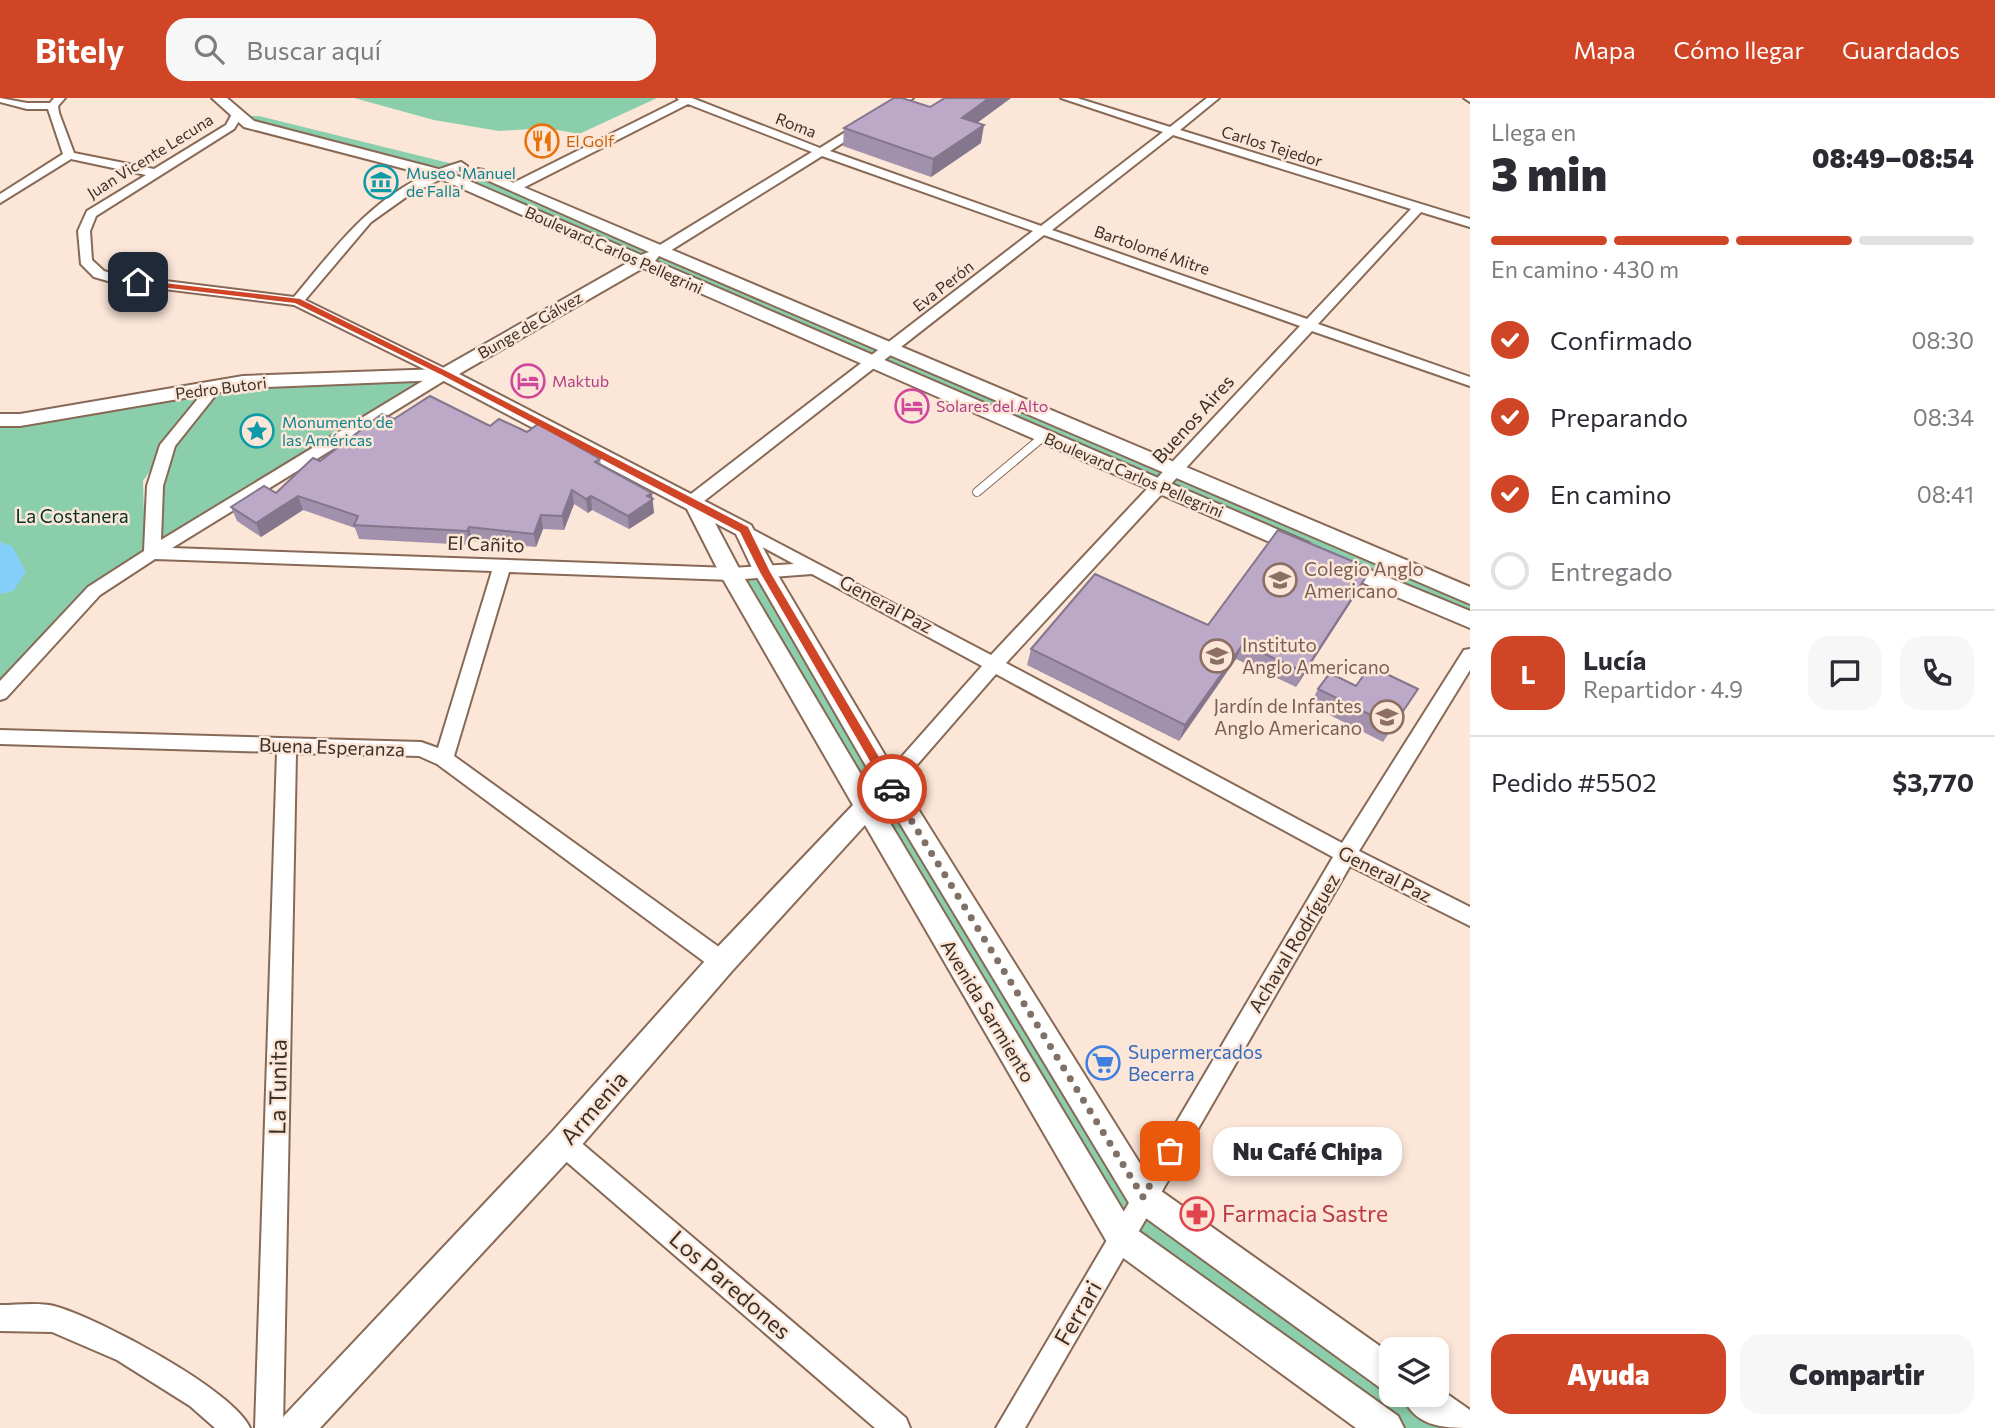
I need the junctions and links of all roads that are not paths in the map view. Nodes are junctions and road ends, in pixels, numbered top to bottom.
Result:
1 (219, 98) edge
2 (232, 98) edge
3 (908, 98) edge
4 (1066, 98) edge
5 (1214, 98) edge
6 (0, 99) edge
7 (685, 99) edge
8 (57, 102) edge
9 (236, 116) junction
10 (1173, 132) junction
11 (821, 152) junction
12 (69, 155) junction
13 (461, 166) junction
14 (155, 173) junction
15 (441, 174) junction
16 (515, 187) junction
17 (0, 199) edge
18 (1418, 208) junction
19 (1470, 223) edge
20 (1043, 230) junction
21 (660, 251) junction
22 (641, 262) junction
23 (297, 301) junction
24 (1308, 324) junction
25 (891, 349) junction
26 (874, 362) junction
27 (445, 374) junction
28 (1470, 382) edge
29 (215, 387) junction
30 (0, 421) edge
31 (1044, 436) junction
32 (1174, 471) junction
33 (1160, 486) junction
34 (977, 492) dead end
35 (693, 501) junction
36 (744, 530) junction
37 (152, 553) junction
38 (502, 566) junction
39 (817, 568) junction
40 (765, 572) junction
41 (731, 573) junction
42 (1470, 596) edge
43 (1470, 621) edge
44 (1470, 655) edge
45 (995, 663) junction
46 (0, 693) edge
47 (0, 737) edge
48 (287, 746) junction
49 (444, 759) junction
50 (889, 785) junction
51 (866, 806) junction
52 (1346, 854) junction
53 (1470, 917) edge
54 (722, 962) junction
55 (564, 1143) junction
56 (1143, 1197) junction
57 (1122, 1238) junction
58 (0, 1318) edge
59 (1379, 1366) edge
60 (1436, 1407) edge
61 (236, 1428) edge
62 (269, 1428) edge
63 (296, 1428) edge
64 (896, 1428) edge
65 (1010, 1428) edge
66 (1386, 1428) edge
67 (1466, 1428) edge

1 - 9 street
2 - 9 street
3 - 11 street, Bunge de Gálvez
4 - 10 street, Carlos Tejedor
5 - 10 street, Eva Perón
6 - 8 street
7 - 11 street, Roma
7 - 16 street
8 - 12 street
9 - 13 street, Boulevard Carlos Pellegrini
9 - 14 street, Juan Vicente Lecuna
9 - 15 street, Boulevard Carlos Pellegrini
10 - 18 street, Carlos Tejedor
10 - 20 street, Eva Perón
11 - 20 street, Bartolomé Mitre
11 - 21 street, Bunge de Gálvez
12 - 14 street
12 - 17 street
13 - 15 street
13 - 16 street, Boulevard Carlos Pellegrini
14 - 23 street, Juan Vicente Lecuna
15 - 22 street, Boulevard Carlos Pellegrini
15 - 23 street
16 - 21 street, Boulevard Carlos Pellegrini
18 - 19 street, Carlos Tejedor
18 - 24 street, Buenos Aires
20 - 24 street, Bartolomé Mitre
20 - 25 street, Eva Perón
21 - 22 street, Bunge de Gálvez
21 - 25 street, Boulevard Carlos Pellegrini
22 - 26 street, Boulevard Carlos Pellegrini
22 - 27 street, Bunge de Gálvez
23 - 27 street, General Paz
24 - 28 street, Bartolomé Mitre
24 - 32 street, Buenos Aires
25 - 26 street, Eva Perón
25 - 32 street, Boulevard Carlos Pellegrini
26 - 31 street, Boulevard Carlos Pellegrini
26 - 35 street, Eva Perón
27 - 29 street, Pedro Butori
27 - 35 street, General Paz
27 - 37 street, Bunge de Gálvez
29 - 30 street, Pedro Butori
29 - 37 street
31 - 33 street, Boulevard Carlos Pellegrini
31 - 34 lane
32 - 33 street, Buenos Aires
32 - 42 street, Boulevard Carlos Pellegrini
33 - 43 street, Boulevard Carlos Pellegrini
33 - 45 street, Buenos Aires
35 - 36 street, General Paz
35 - 41 street, Avenida Sarmiento
36 - 39 street, General Paz
36 - 40 street, Avenida Sarmiento
37 - 38 street, El Cañito
37 - 46 street, Bunge de Gálvez
38 - 41 street, El Cañito
38 - 49 street
39 - 40 street, El Cañito
39 - 45 street, General Paz
40 - 41 street, El Cañito
40 - 50 street, Avenida Sarmiento
41 - 51 street, Avenida Sarmiento
44 - 52 street, Achaval Rodríguez
45 - 50 street, Buenos Aires
45 - 52 street, General Paz
47 - 48 street, Buena Esperanza
48 - 49 street, Buena Esperanza
48 - 62 street, La Tunita
49 - 54 street, Buena Esperanza
50 - 51 street, Armenia
50 - 56 street, Avenida Sarmiento
51 - 54 street, Armenia
51 - 57 street, Avenida Sarmiento
52 - 53 street, General Paz
52 - 56 street, Achaval Rodríguez
54 - 55 street, Armenia
55 - 63 street, Armenia
55 - 64 street, Los Paredones
56 - 57 street, Ferrari
56 - 59 street, Avenida Sarmiento
57 - 65 street, Ferrari
57 - 66 street, Avenida Sarmiento
58 - 61 street
60 - 67 street

